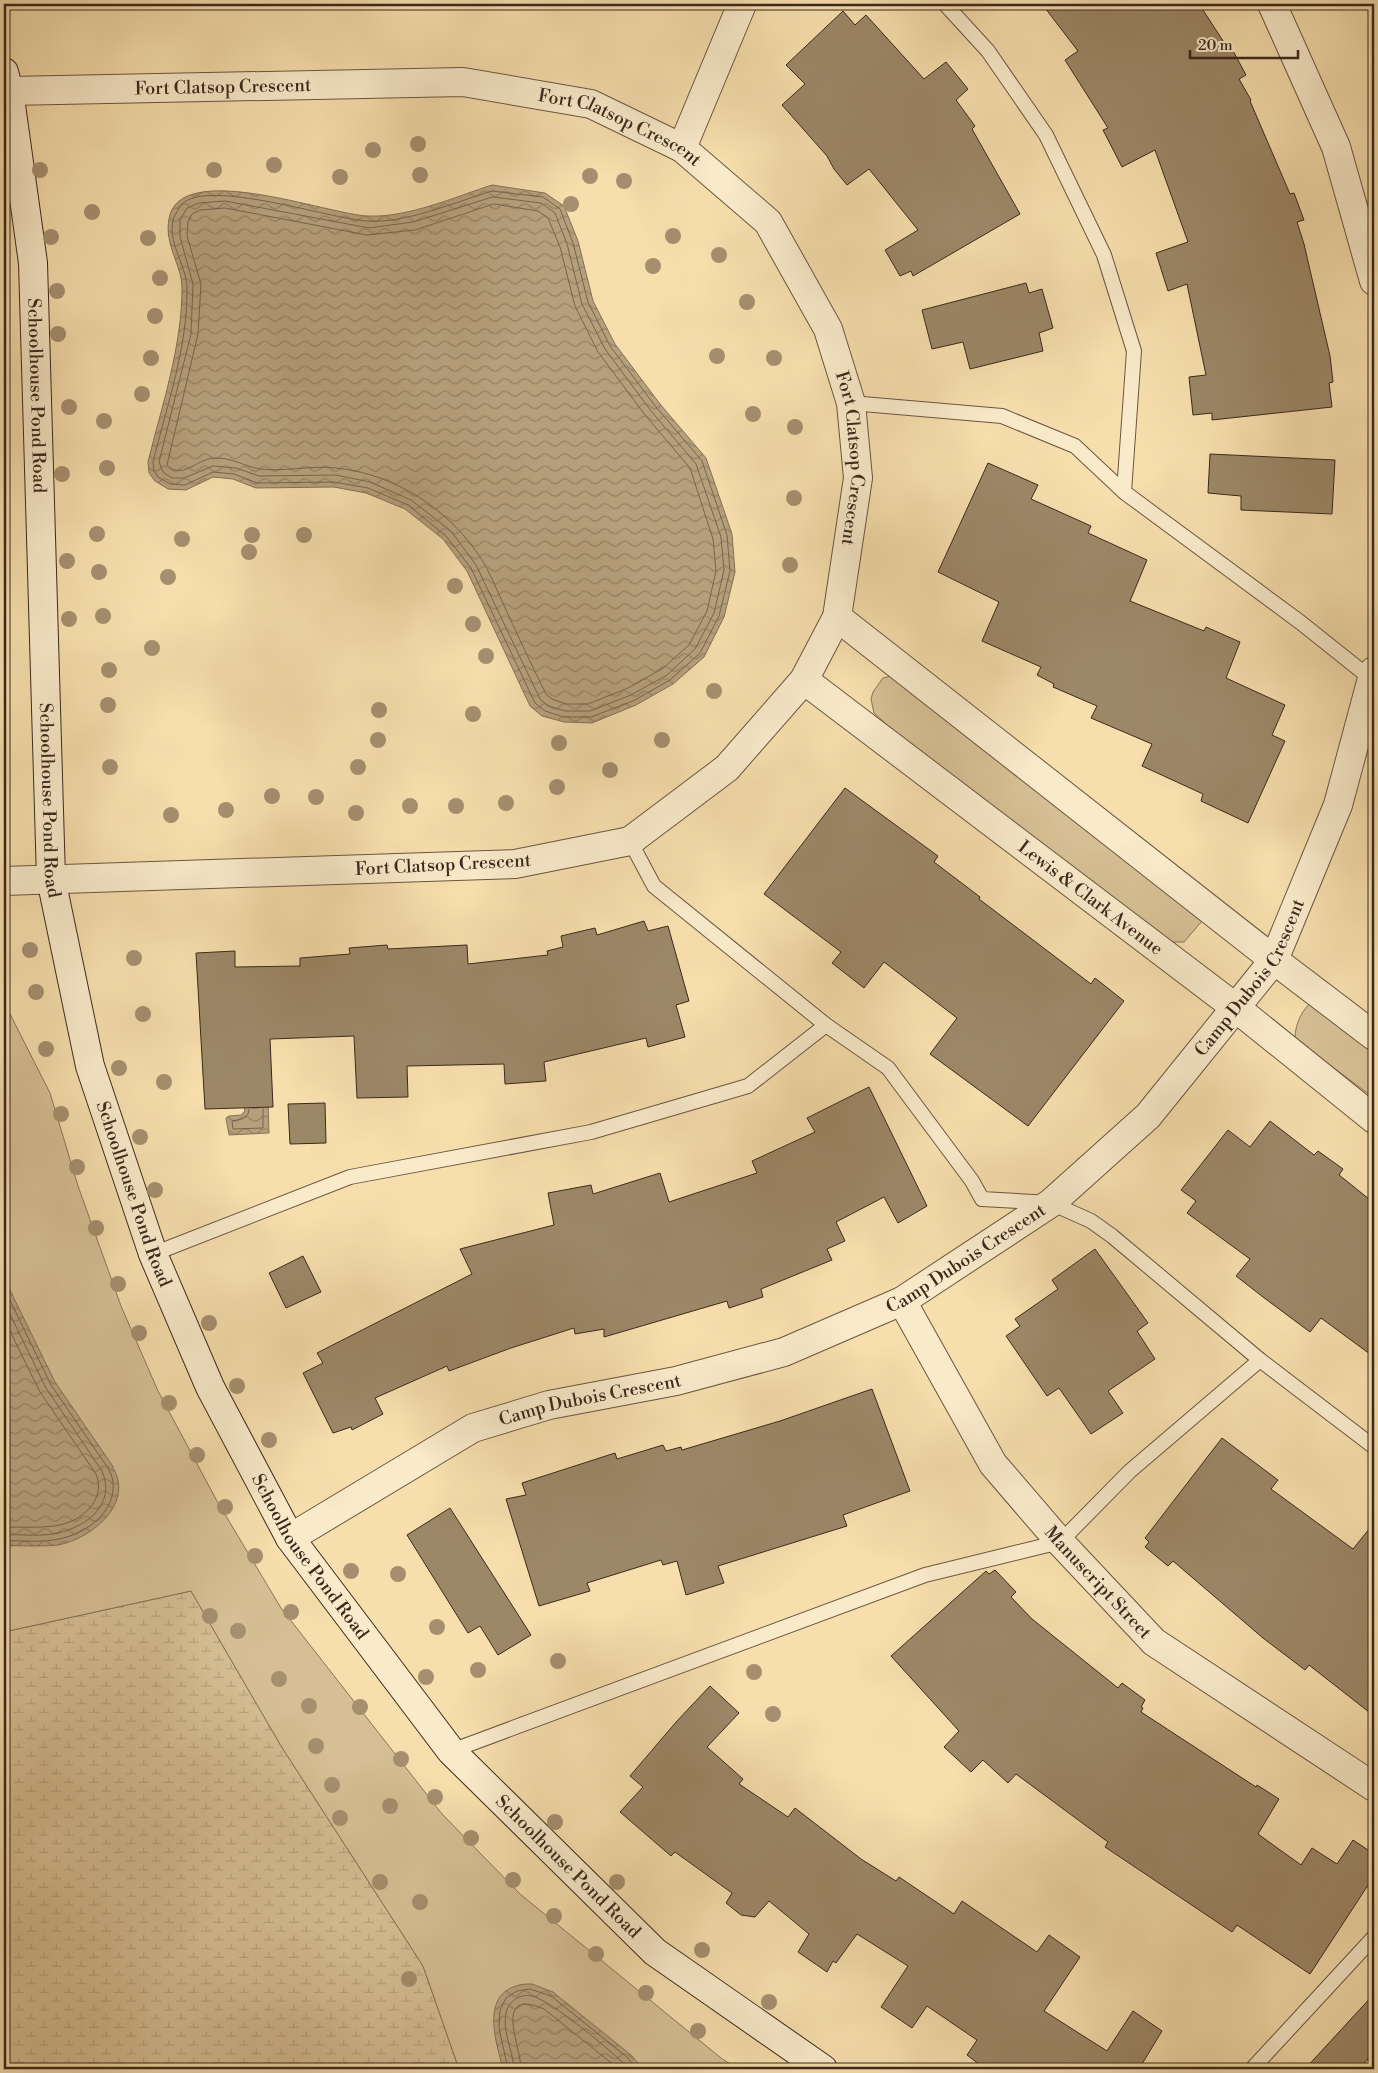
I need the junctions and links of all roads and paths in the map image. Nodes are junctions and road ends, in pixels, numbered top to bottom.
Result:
1 (742, 4) edge
2 (945, 4) edge
3 (1272, 4) edge
4 (6, 85) edge
5 (682, 148) junction
6 (1374, 281) edge
7 (851, 403) junction
8 (1124, 492) junction
9 (837, 617) junction
10 (1374, 678) edge
11 (804, 680) junction
12 (630, 841) junction
13 (51, 880) junction
14 (4, 881) edge
15 (1274, 960) junction
16 (1236, 1008) junction
17 (826, 1025) junction
18 (1374, 1036) edge
19 (1374, 1118) edge
20 (1051, 1203) junction
21 (153, 1254) junction
22 (902, 1301) junction
23 (1260, 1360) junction
24 (1374, 1447) edge
25 (290, 1538) junction
26 (1060, 1542) junction
27 (451, 1751) junction
28 (1374, 1786) edge
29 (1374, 1937) edge
30 (824, 2069) edge
31 (1252, 2069) edge

1 - 5 street
2 - 8 lane
3 - 6 street
4 - 5 street, Fort Clatsop Crescent
4 - 13 street, Schoolhouse Pond Road
5 - 7 street, Fort Clatsop Crescent
7 - 8 lane
7 - 9 street, Fort Clatsop Crescent
8 - 10 lane
9 - 11 street, Fort Clatsop Crescent
9 - 15 street
10 - 15 street, Camp Dubois Crescent
11 - 12 street, Fort Clatsop Crescent
11 - 16 street, Lewis & Clark Avenue
12 - 13 street, Fort Clatsop Crescent
12 - 17 lane
13 - 14 street, Fort Clatsop Crescent
13 - 21 street, Schoolhouse Pond Road
15 - 16 street, Camp Dubois Crescent
15 - 18 street
16 - 19 street, Lewis & Clark Avenue
16 - 20 street, Camp Dubois Crescent
17 - 20 lane
17 - 21 lane
20 - 22 street, Camp Dubois Crescent
20 - 23 lane
21 - 25 street, Schoolhouse Pond Road
22 - 25 street, Camp Dubois Crescent
22 - 26 street, Manuscript Street
23 - 24 lane
23 - 26 lane
25 - 27 street, Schoolhouse Pond Road
26 - 27 lane
26 - 28 street, Manuscript Street
27 - 30 street, Schoolhouse Pond Road
29 - 31 lane

